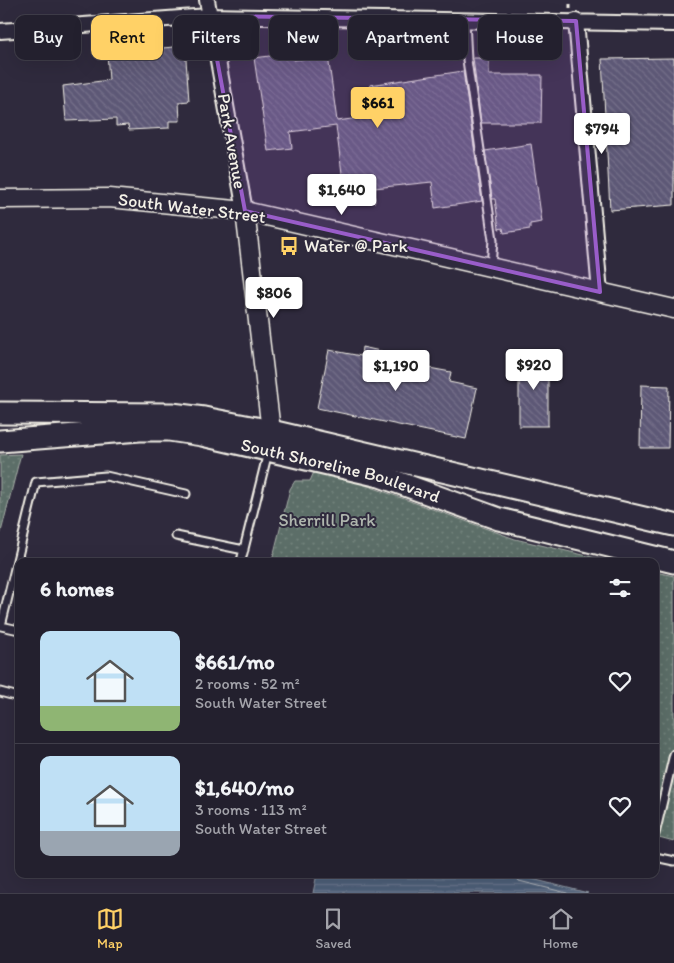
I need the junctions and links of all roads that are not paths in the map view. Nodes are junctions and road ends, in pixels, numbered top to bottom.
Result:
1 (207, 0) edge
2 (209, 15) edge
3 (259, 17) edge
4 (348, 18) edge
5 (173, 19) edge
6 (468, 20) edge
7 (576, 21) junction
8 (674, 24) edge
9 (0, 31) edge
10 (217, 60) edge
11 (467, 60) edge
12 (0, 199) edge
13 (245, 211) junction
14 (491, 267) junction
15 (600, 292) junction
16 (674, 309) edge
17 (0, 413) edge
18 (270, 440) junction
19 (0, 441) edge
20 (186, 494) dead end
21 (674, 525) edge
22 (176, 536) dead end
23 (244, 550) junction
24 (18, 558) edge
25 (242, 558) edge
26 (657, 558) edge
27 (659, 558) edge
28 (674, 562) edge
29 (15, 568) edge
30 (15, 629) edge
31 (0, 692) edge
32 (15, 695) edge
33 (674, 754) edge
34 (659, 817) edge
35 (659, 858) edge
36 (674, 861) edge

1 - 2 street, Park Avenue
3 - 4 street
5 - 9 street
6 - 7 street
7 - 8 street
7 - 15 street
10 - 13 street, Park Avenue
11 - 14 lane
12 - 13 street, South Water Street
13 - 14 street, South Water Street
13 - 18 street, Park Avenue
14 - 15 street, South Water Street
15 - 16 street, South Water Street
17 - 18 main road, South Shoreline Boulevard
18 - 19 main road, South Shoreline Boulevard
18 - 21 main road, South Shoreline Boulevard
18 - 23 lane
18 - 26 main road, South Shoreline Boulevard
20 - 24 lane
22 - 23 lane
23 - 25 lane
27 - 28 main road, South Shoreline Boulevard
29 - 30 lane
31 - 32 lane
33 - 34 lane
35 - 36 lane

